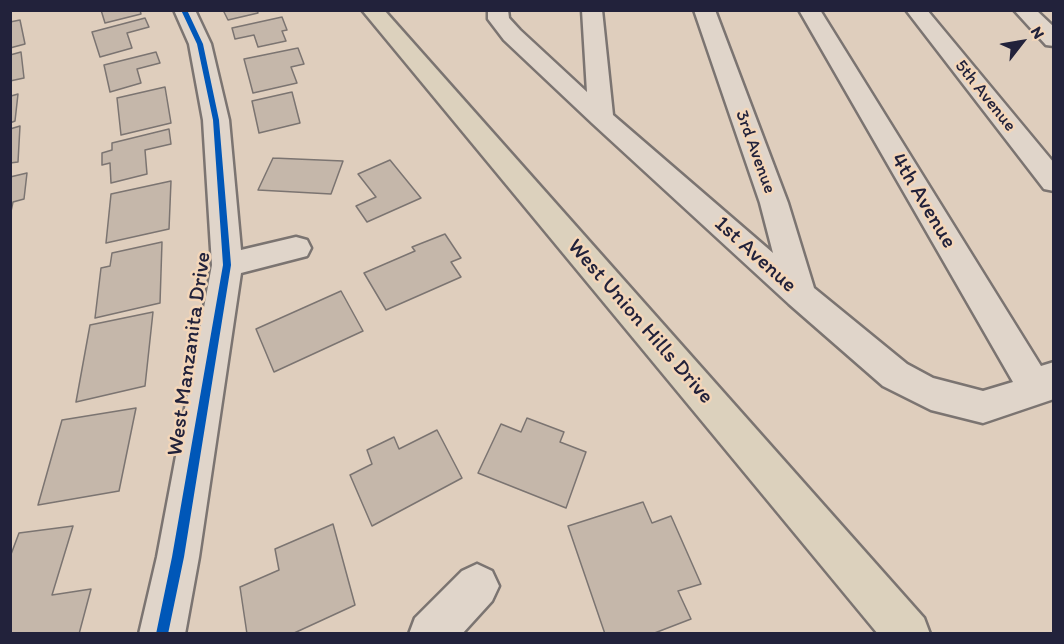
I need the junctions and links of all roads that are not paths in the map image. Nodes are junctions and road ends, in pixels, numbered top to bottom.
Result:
1 (184, 10) edge
2 (372, 10) edge
3 (498, 10) edge
4 (592, 10) edge
5 (704, 10) edge
6 (809, 10) edge
7 (916, 10) edge
8 (1024, 10) edge
9 (1053, 40) edge
10 (601, 118) junction
11 (1053, 182) edge
12 (296, 248) dead end
13 (227, 265) junction
14 (800, 296) junction
15 (1045, 384) edge
16 (477, 586) dead end
17 (162, 633) edge
18 (431, 633) edge
19 (908, 633) edge

1 - 13 street, West Manzanita Drive
2 - 19 main road, West Union Hills Drive
3 - 10 street, 1st Avenue
4 - 10 street
5 - 14 street, 3rd Avenue
6 - 15 street, 4th Avenue
7 - 11 street, 5th Avenue
8 - 9 street
10 - 14 street, 1st Avenue
12 - 13 street
13 - 17 street, West Manzanita Drive
14 - 15 street, 1st Avenue
16 - 18 street

